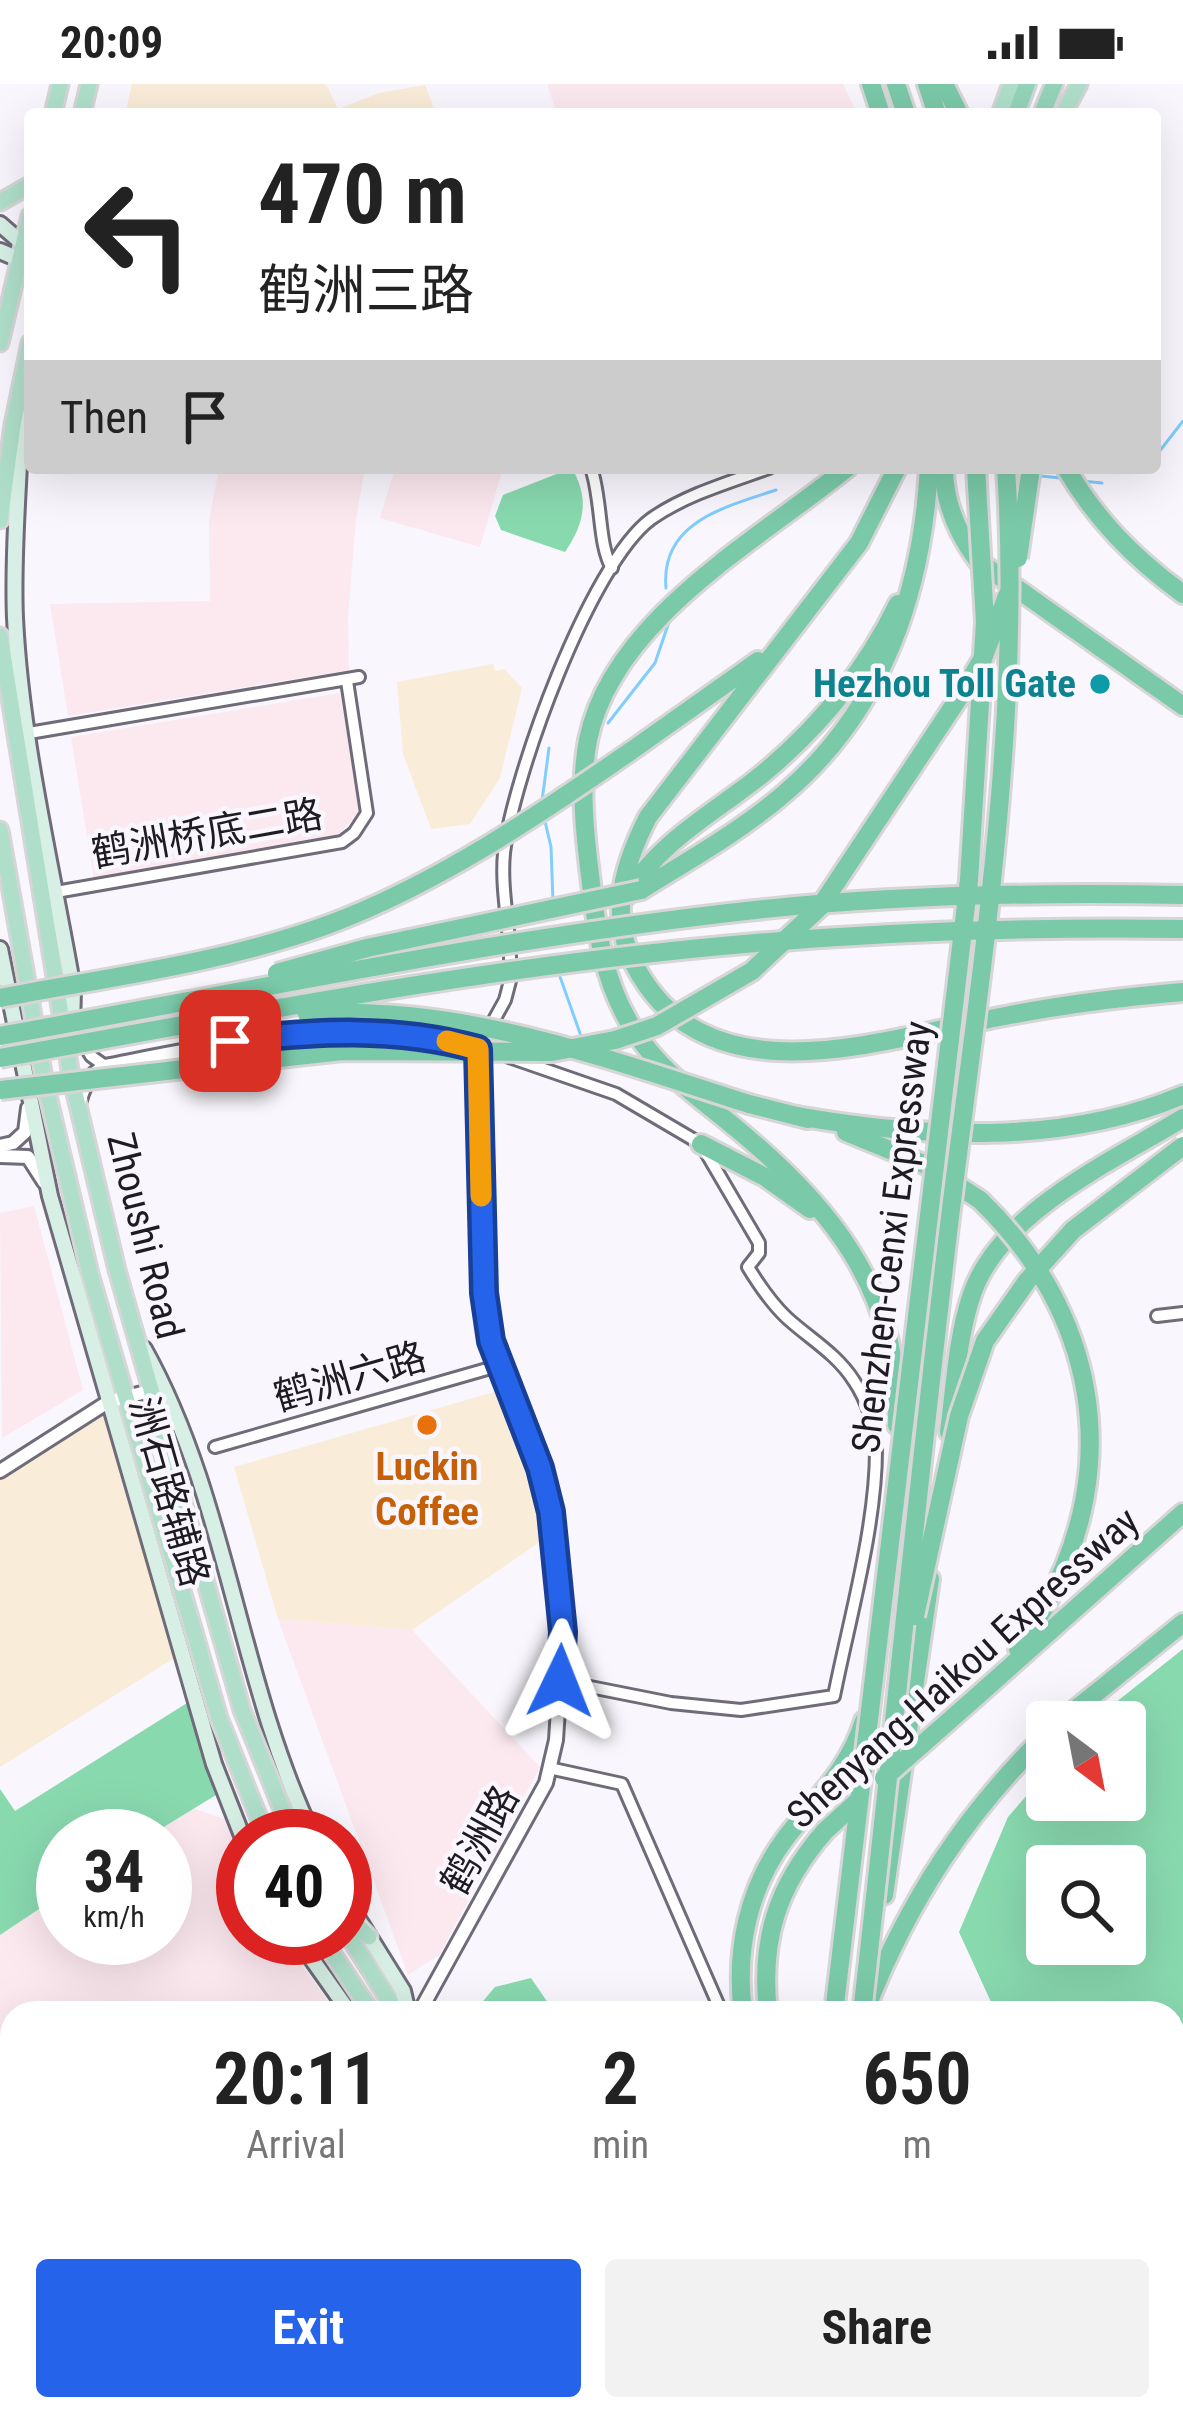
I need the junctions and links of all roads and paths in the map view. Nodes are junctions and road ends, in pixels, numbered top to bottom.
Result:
1 (0, 224) edge
2 (24, 253) edge
3 (24, 261) edge
4 (0, 288) edge
5 (2, 331) edge
6 (24, 370) edge
7 (21, 383) junction
8 (593, 474) edge
9 (752, 474) edge
10 (839, 474) edge
11 (894, 474) edge
12 (928, 474) edge
13 (945, 474) edge
14 (976, 474) edge
15 (1006, 474) edge
16 (1030, 474) edge
17 (1070, 474) edge
18 (0, 520) edge
19 (916, 560) junction
20 (612, 568) junction
21 (1183, 594) edge
22 (0, 636) edge
23 (784, 639) junction
24 (1183, 706) edge
25 (21, 733) junction
26 (0, 830) edge
27 (56, 892) junction
28 (1183, 895) edge
29 (620, 905) junction
30 (1183, 929) edge
31 (0, 949) edge
32 (73, 988) junction
33 (1183, 992) edge
34 (0, 998) edge
35 (145, 1010) junction
36 (0, 1036) edge
37 (478, 1049) junction
38 (0, 1059) edge
39 (105, 1066) junction
40 (70, 1076) junction
41 (27, 1088) junction
42 (0, 1090) edge
43 (1183, 1094) edge
44 (78, 1107) junction
45 (797, 1116) junction
46 (1183, 1118) edge
47 (701, 1144) junction
48 (0, 1146) edge
49 (1183, 1146) edge
50 (0, 1156) edge
51 (50, 1196) junction
52 (860, 1264) junction
53 (1183, 1313) edge
54 (1157, 1316) dead end
55 (501, 1365) junction
56 (158, 1389) junction
57 (126, 1397) junction
58 (108, 1402) junction
59 (215, 1447) dead end
60 (0, 1471) edge
61 (1183, 1514) edge
62 (1183, 1623) edge
63 (560, 1681) junction
64 (897, 1696) junction
65 (975, 1698) junction
66 (1086, 1701) edge
67 (1026, 1756) edge
68 (549, 1768) junction
69 (232, 1809) edge
70 (255, 1809) edge
71 (281, 1809) edge
72 (302, 1809) edge
73 (372, 1942) edge
74 (317, 1965) edge
75 (340, 1965) edge
76 (367, 1965) edge
77 (342, 2001) edge
78 (363, 2001) edge
79 (389, 2001) edge
80 (405, 2001) edge
81 (426, 2001) edge
82 (716, 2001) edge
83 (742, 2001) edge
84 (768, 2001) edge
85 (835, 2001) edge
86 (866, 2001) edge
87 (866, 2001) edge
88 (869, 2001) edge

1 - 2 main road
3 - 5 main road
4 - 5 main road
6 - 7 main road
7 - 18 main road
7 - 25 main road
8 - 20 street
9 - 20 street
10 - 52 highway
11 - 23 highway
12 - 19 highway
13 - 24 highway
14 - 85 highway, Shenzhen-Cenxi Expressway, bridge
15 - 64 highway, Shenzhen-Cenxi Expressway, bridge
16 - 42 highway, bridge
17 - 21 highway
19 - 29 highway
19 - 35 highway, bridge
20 - 37 street
22 - 25 main road, Zhoushi Road
23 - 29 highway
23 - 34 highway, bridge
25 - 27 main road
25 - 27 street, 鹤洲桥底二路
25 - 40 main road, Zhoushi Road
26 - 57 main road, Zhoushi Road
27 - 32 main road
28 - 35 highway, bridge
29 - 33 highway
30 - 38 highway, bridge
31 - 41 main road, 洲石路辅路
32 - 39 street
32 - 40 main road
35 - 36 highway, bridge
37 - 39 street
37 - 47 street
37 - 55 street, 鹤洲路
38 - 45 highway, bridge
39 - 44 street
40 - 44 main road, Zhoushi Road
41 - 48 street
41 - 51 main road, 洲石路辅路
43 - 45 highway
44 - 56 main road, Zhoushi Road
45 - 65 highway, bridge
46 - 87 highway
47 - 52 highway
47 - 63 street
49 - 64 highway, Shenyang-Haikou Expressway, bridge
50 - 51 street
51 - 58 main road, 洲石路辅路
52 - 83 highway
53 - 54 street
55 - 59 street, 鹤洲六路
55 - 63 street, 鹤洲路
56 - 57 street
56 - 71 main road, Zhoushi Road
56 - 72 main road, 洲石路辅路
57 - 58 street
57 - 70 main road, Zhoushi Road
58 - 60 street
58 - 69 main road, 洲石路辅路
61 - 65 highway, Shenyang-Haikou Expressway
62 - 66 highway
63 - 68 street, 鹤洲路
64 - 86 highway, Shenzhen-Cenxi Expressway, bridge
65 - 84 highway, Shenyang-Haikou Expressway, bridge
67 - 88 highway
68 - 81 street, 鹤洲路
68 - 82 street
73 - 80 main road
74 - 77 main road
75 - 78 main road
76 - 79 main road

